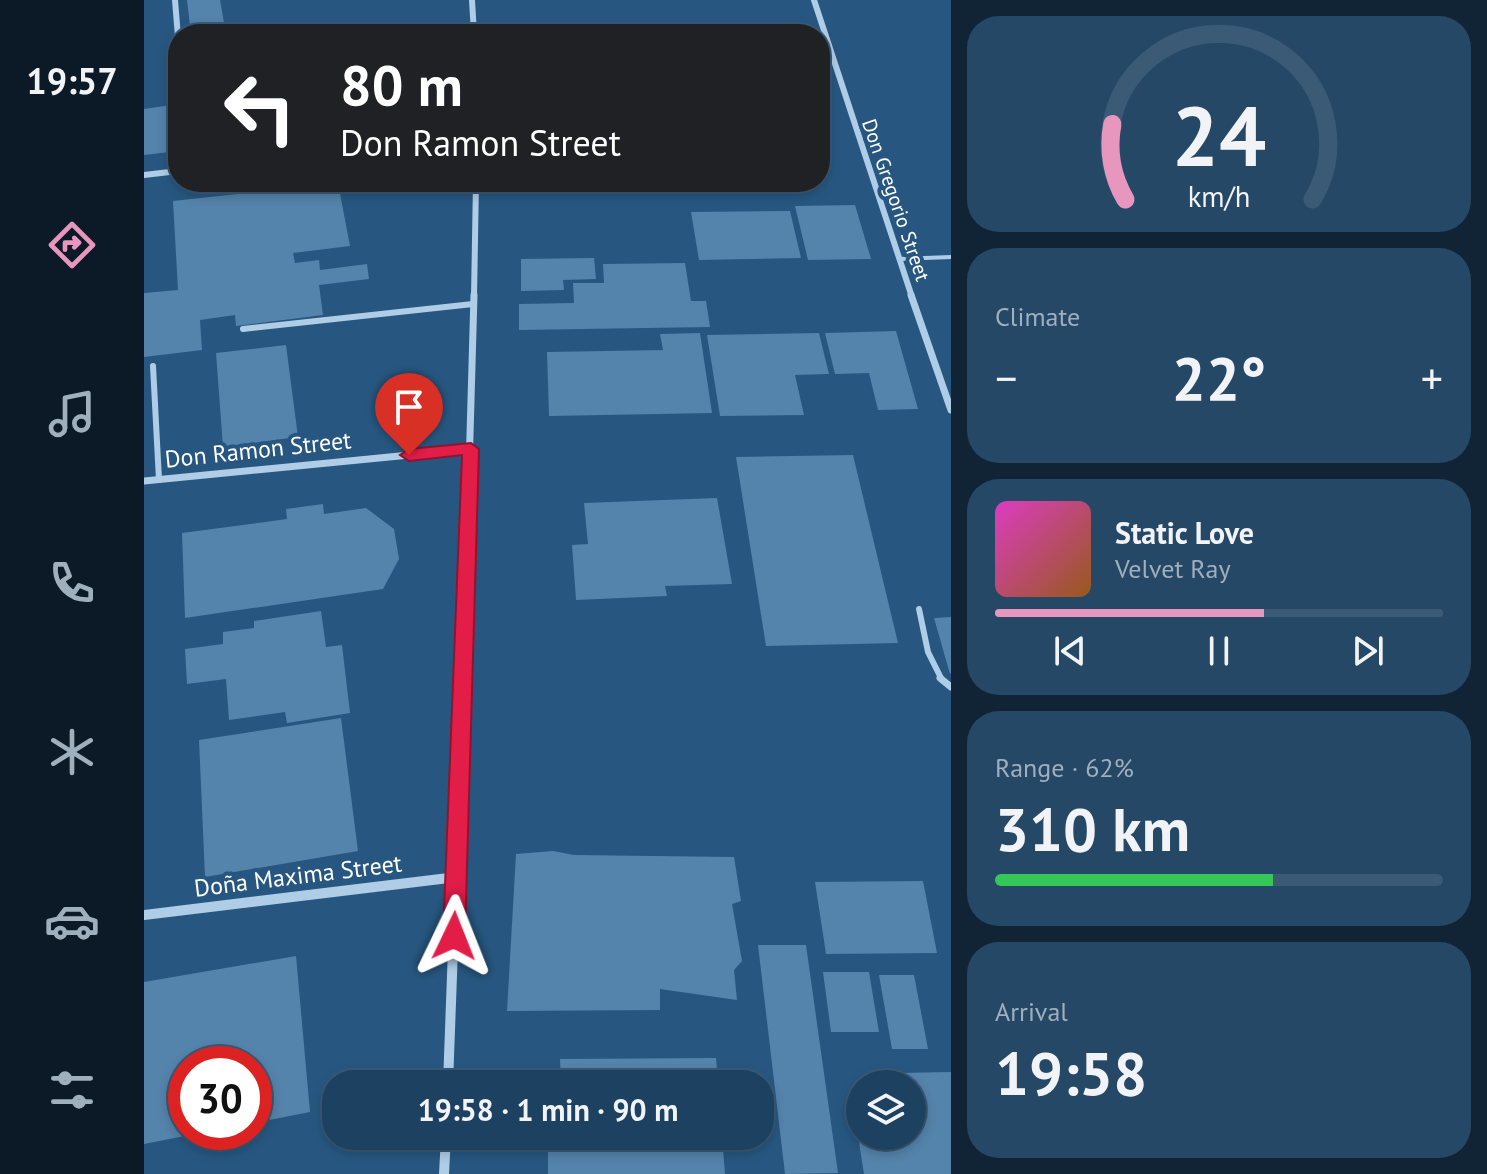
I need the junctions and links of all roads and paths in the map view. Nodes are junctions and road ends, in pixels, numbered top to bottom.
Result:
1 (175, 0) edge
2 (472, 0) edge
3 (814, 0) edge
4 (177, 24) edge
5 (473, 24) edge
6 (822, 24) edge
7 (830, 49) edge
8 (168, 172) edge
9 (144, 175) edge
10 (476, 192) edge
11 (951, 257) edge
12 (899, 259) junction
13 (473, 304) junction
14 (243, 329) dead end
15 (153, 366) dead end
16 (951, 410) edge
17 (471, 449) junction
18 (159, 480) junction
19 (144, 481) edge
20 (919, 609) dead end
21 (951, 687) edge
22 (457, 877) junction
23 (144, 915) edge
24 (449, 1070) edge
25 (445, 1150) edge
26 (444, 1174) edge

1 - 4 street
2 - 5 street
3 - 6 street, Don Gregorio Street
7 - 12 street, Don Gregorio Street
8 - 9 street
10 - 13 street
11 - 12 lane
12 - 16 street, Don Gregorio Street
13 - 14 lane
13 - 17 street
15 - 18 lane
17 - 18 street, Don Ramon Street
17 - 22 street
18 - 19 street, Don Ramon Street
20 - 21 lane
22 - 23 street, Doña Maxima Street
22 - 24 street
25 - 26 street

